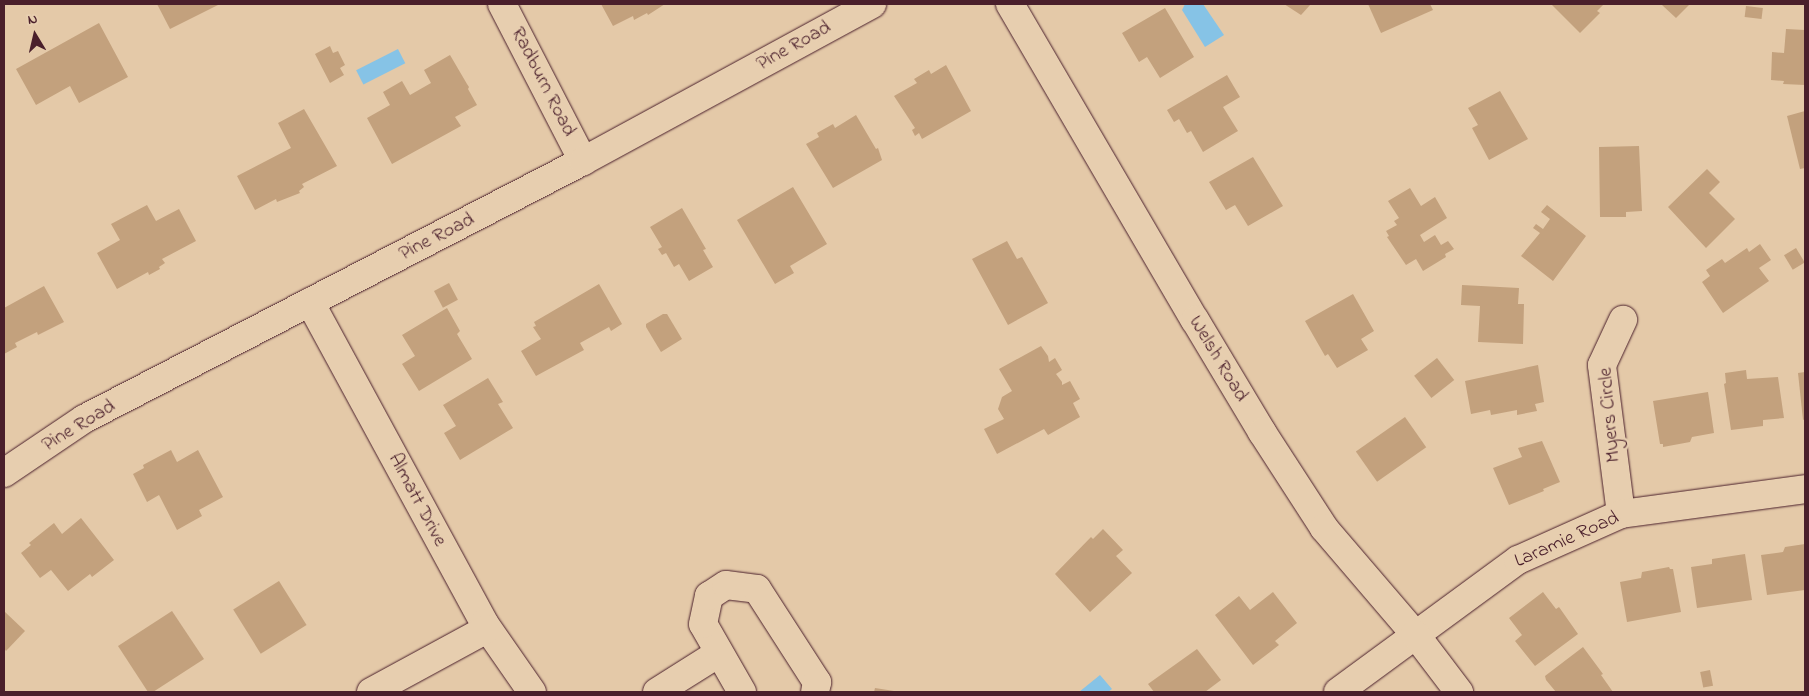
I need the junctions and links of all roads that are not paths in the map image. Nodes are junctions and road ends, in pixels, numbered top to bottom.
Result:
1 (502, 4) edge
2 (872, 4) edge
3 (1010, 4) edge
4 (583, 161) junction
5 (310, 302) junction
6 (1623, 320) dead end
7 (4, 473) edge
8 (1805, 489) edge
9 (1621, 514) junction
10 (488, 629) junction
11 (1415, 634) junction
12 (719, 653) junction
13 (371, 692) edge
14 (532, 692) edge
15 (657, 692) edge
16 (742, 692) edge
17 (815, 692) edge
18 (1338, 692) edge
19 (1459, 692) edge

1 - 4 street, Radburn Road
2 - 4 street, Pine Road
3 - 11 street, Welsh Road
4 - 5 street, Pine Road
5 - 7 street, Pine Road
5 - 10 street, Almatt Drive
6 - 9 street, Myers Circle
8 - 9 street, Laramie Road
9 - 11 street, Laramie Road
10 - 13 street
10 - 14 street, Almatt Drive
11 - 18 street, Laramie Road
11 - 19 street, Welsh Road
12 - 15 street
12 - 16 street
12 - 17 street

